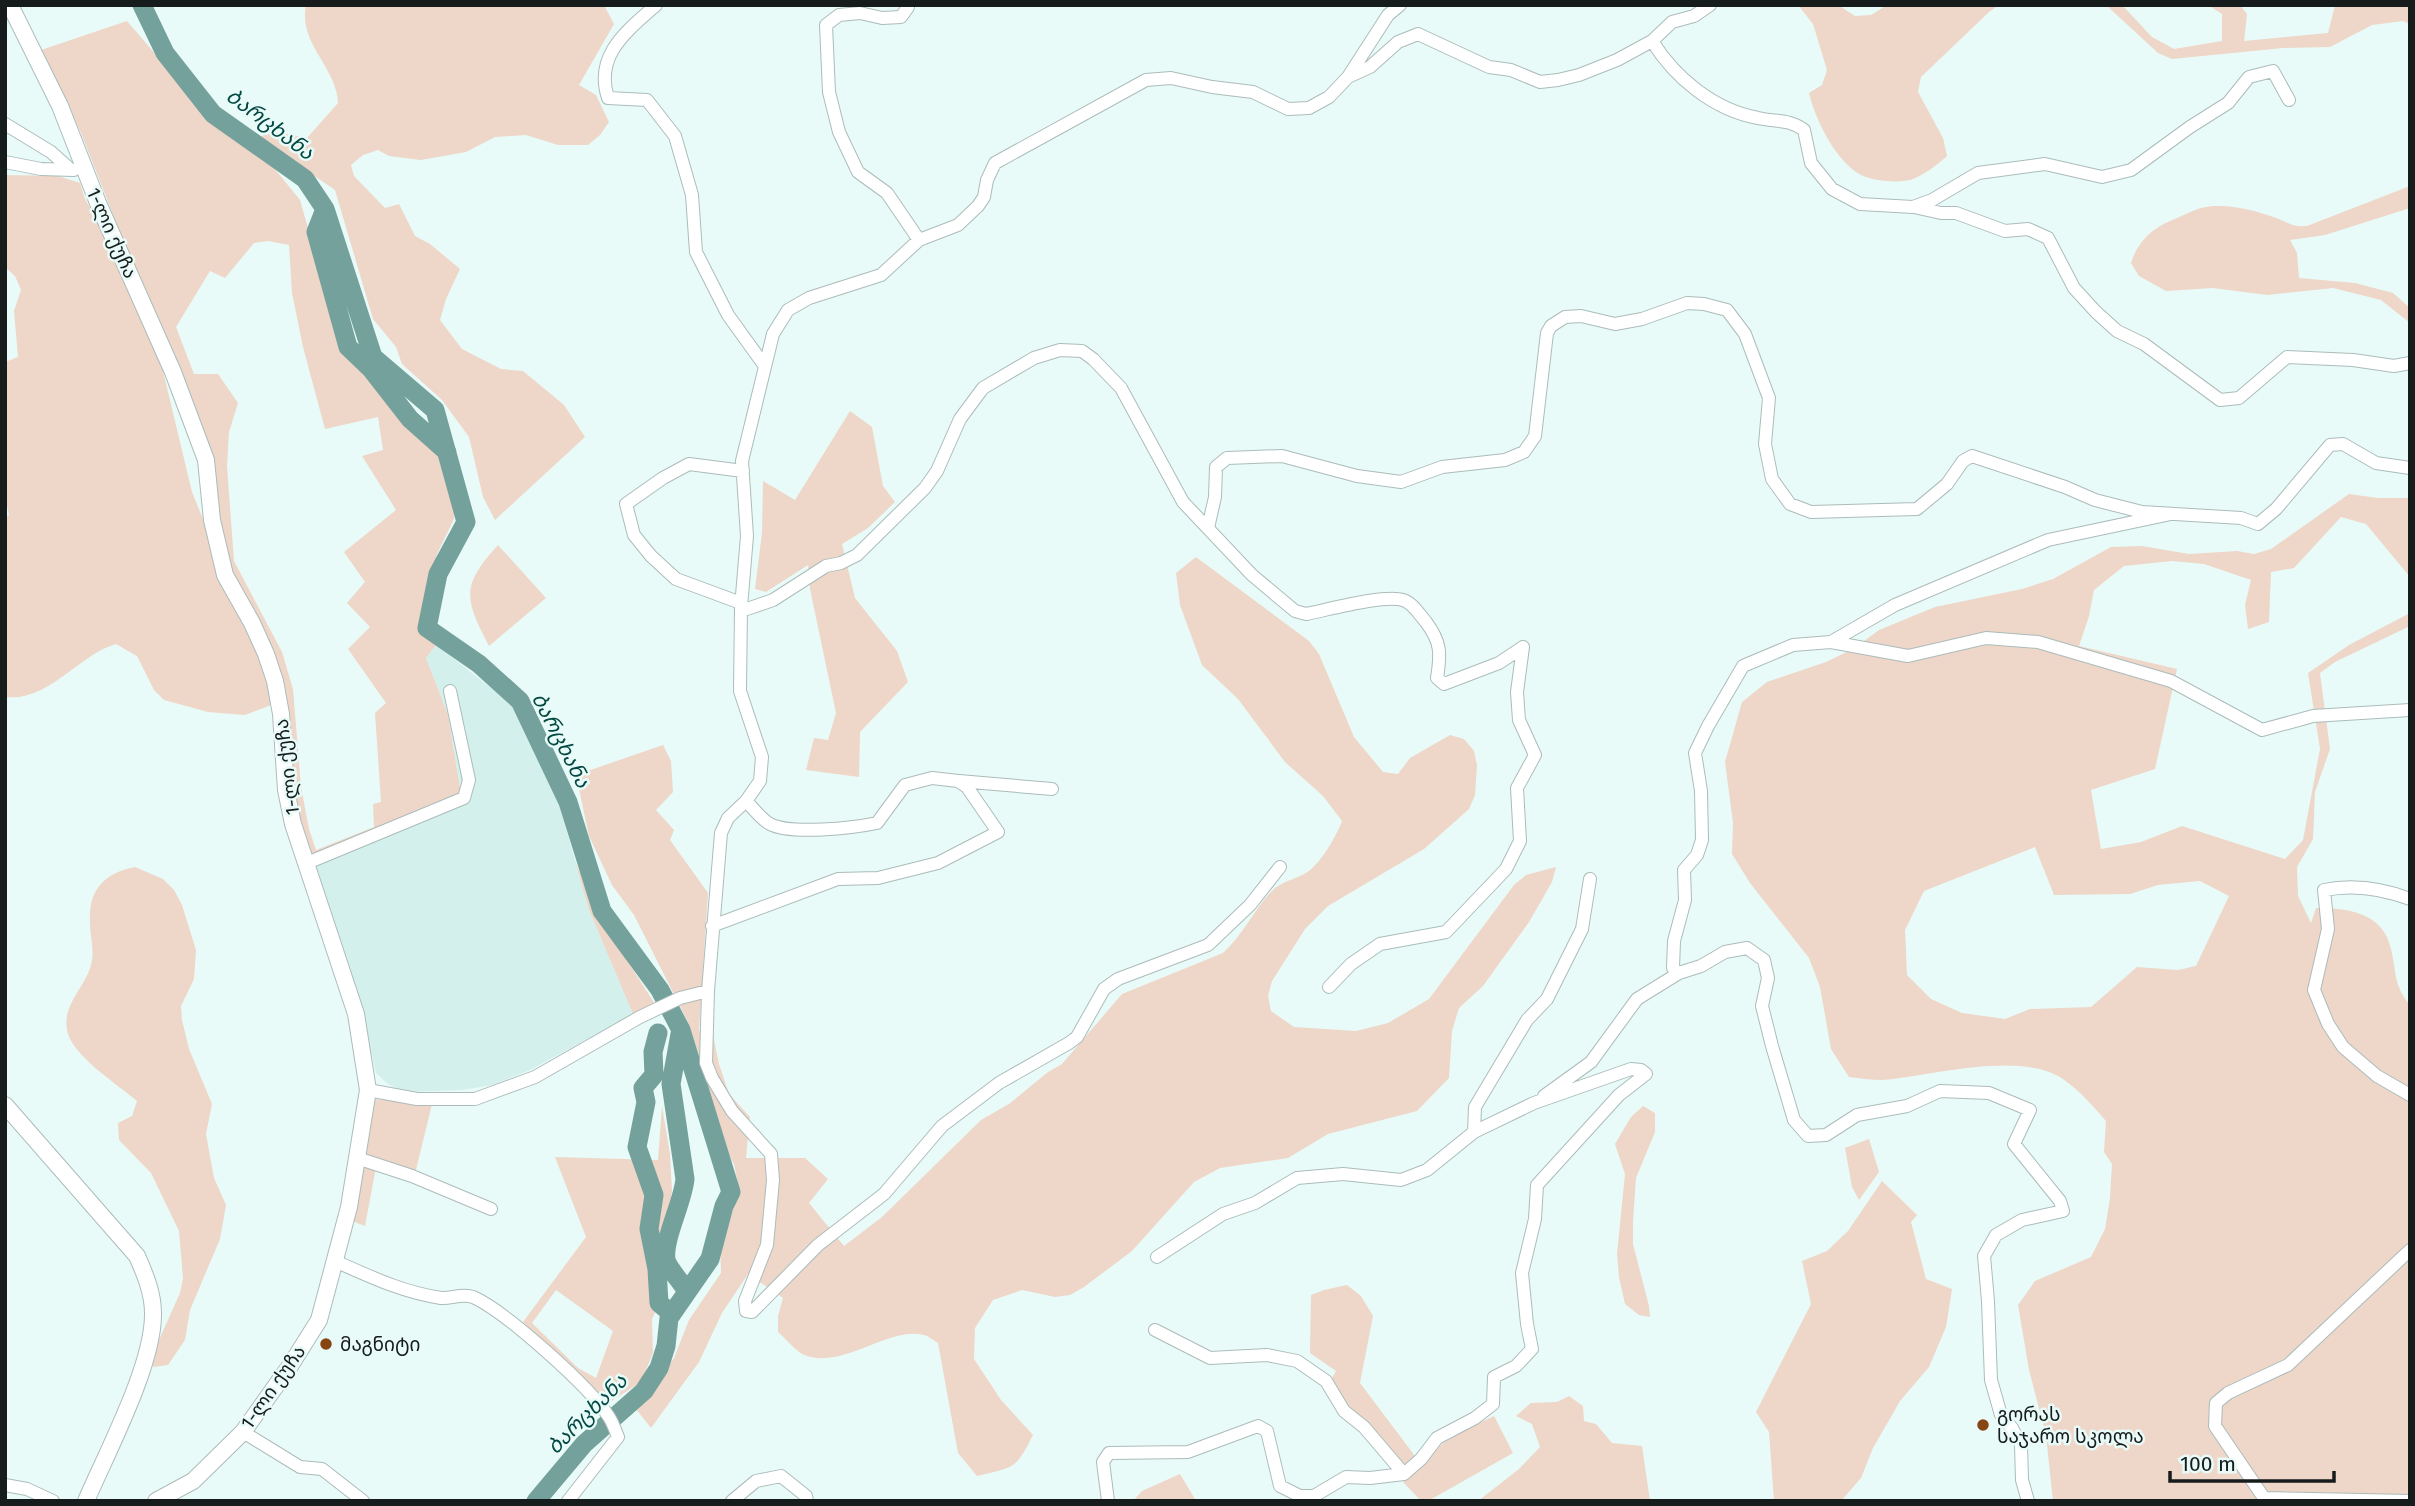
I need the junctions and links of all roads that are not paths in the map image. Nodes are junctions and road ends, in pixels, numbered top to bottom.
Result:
1 (10, 5) edge
2 (656, 5) edge
3 (907, 5) edge
4 (1400, 5) edge
5 (1710, 5) edge
6 (1652, 41) junction
7 (1348, 77) junction
8 (2289, 100) dead end
9 (5, 124) edge
10 (5, 162) edge
11 (78, 170) junction
12 (1913, 207) junction
13 (919, 240) junction
14 (2410, 363) edge
15 (764, 365) junction
16 (2410, 468) edge
17 (743, 471) junction
18 (2171, 514) junction
19 (1208, 528) junction
20 (741, 605) junction
21 (1831, 642) junction
22 (450, 691) dead end
23 (2410, 710) edge
24 (958, 781) junction
25 (1052, 789) dead end
26 (746, 801) junction
27 (307, 863) junction
28 (1280, 867) dead end
29 (1590, 879) dead end
30 (2410, 899) edge
31 (712, 926) junction
32 (1679, 973) junction
33 (1329, 987) dead end
34 (708, 991) junction
35 (368, 1090) junction
36 (2410, 1095) edge
37 (1534, 1103) junction
38 (5, 1105) edge
39 (1474, 1132) junction
40 (357, 1158) junction
41 (491, 1209) dead end
42 (2410, 1250) edge
43 (1157, 1257) dead end
44 (335, 1261) junction
45 (1155, 1330) dead end
46 (243, 1432) junction
47 (1404, 1474) junction
48 (5, 1485) edge
49 (53, 1501) edge
50 (86, 1501) edge
51 (156, 1501) edge
52 (363, 1501) edge
53 (568, 1501) edge
54 (732, 1501) edge
55 (807, 1501) edge
56 (1108, 1501) edge
57 (2028, 1501) edge
58 (2410, 1501) edge

1 - 11 street, 1-ლი ქუჩა
2 - 15 street
3 - 13 street
4 - 7 street
5 - 6 street
6 - 7 street
6 - 12 street
7 - 13 street
8 - 12 street
9 - 11 street
10 - 11 street
11 - 27 street, 1-ლი ქუჩა
12 - 14 street
13 - 15 street
15 - 17 street
16 - 18 street
17 - 20 street
17 - 20 street
18 - 19 street
18 - 21 street
19 - 20 street
19 - 33 street
20 - 26 street
21 - 23 street
21 - 32 street
22 - 27 street
24 - 25 street
24 - 26 street
24 - 31 street
26 - 31 street
27 - 35 street, 1-ლი ქუჩა
28 - 34 street
29 - 39 street
30 - 36 street
31 - 34 street
32 - 37 street
32 - 57 street
34 - 35 street
35 - 40 street, 1-ლი ქუჩა
37 - 39 street
37 - 47 street
38 - 50 street
39 - 43 street
40 - 41 street
40 - 44 street, 1-ლი ქუჩა
42 - 58 street
44 - 46 street, 1-ლი ქუჩა
44 - 53 street
45 - 47 street
46 - 51 street, 1-ლი ქუჩა
46 - 52 street
47 - 56 street
48 - 49 street
54 - 55 street

